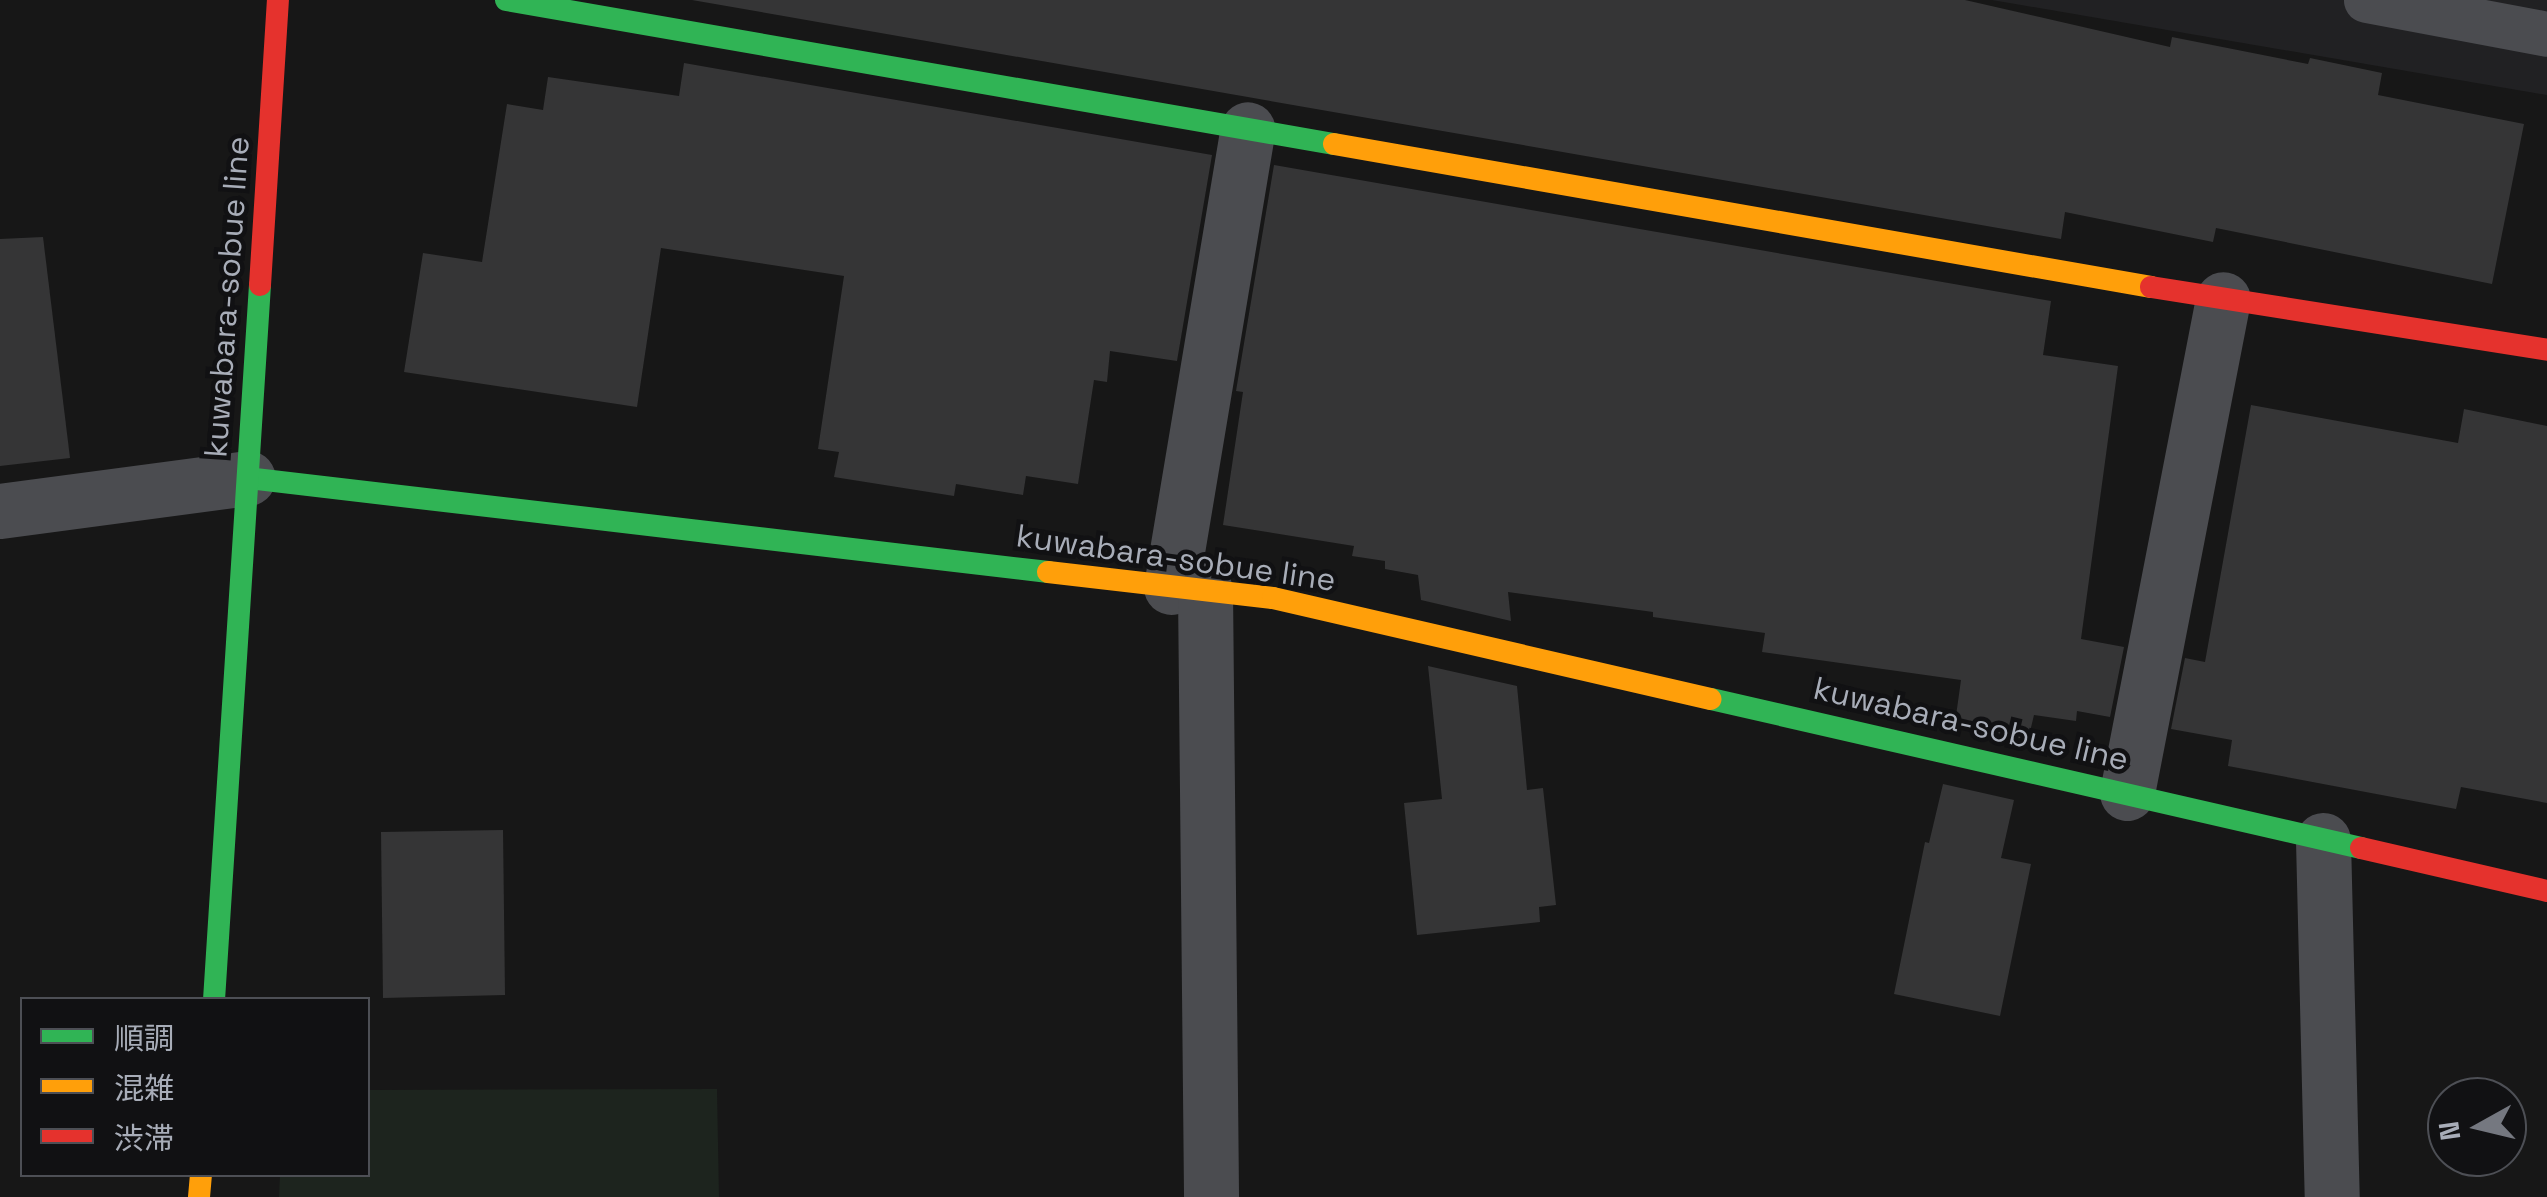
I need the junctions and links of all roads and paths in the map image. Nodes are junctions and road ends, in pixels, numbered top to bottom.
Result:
1 (278, 0) edge
2 (506, 0) edge
3 (2366, 0) edge
4 (2547, 34) edge
5 (1248, 129) junction
6 (2222, 299) junction
7 (2547, 350) edge
8 (248, 478) junction
9 (0, 510) edge
10 (1188, 588) junction
11 (2127, 793) junction
12 (2323, 840) junction
13 (2547, 891) edge
14 (214, 997) edge
15 (1211, 1197) edge
16 (2332, 1197) edge

1 - 8 main road, kuwabara-sobue line
2 - 5 main road
3 - 4 lane
5 - 6 main road
5 - 10 street
6 - 7 main road
6 - 11 street
8 - 9 street
8 - 10 main road, kuwabara-sobue line
8 - 14 main road
10 - 11 main road, kuwabara-sobue line
10 - 15 street
11 - 12 main road, kuwabara-sobue line
12 - 13 main road, kuwabara-sobue line
12 - 16 street

